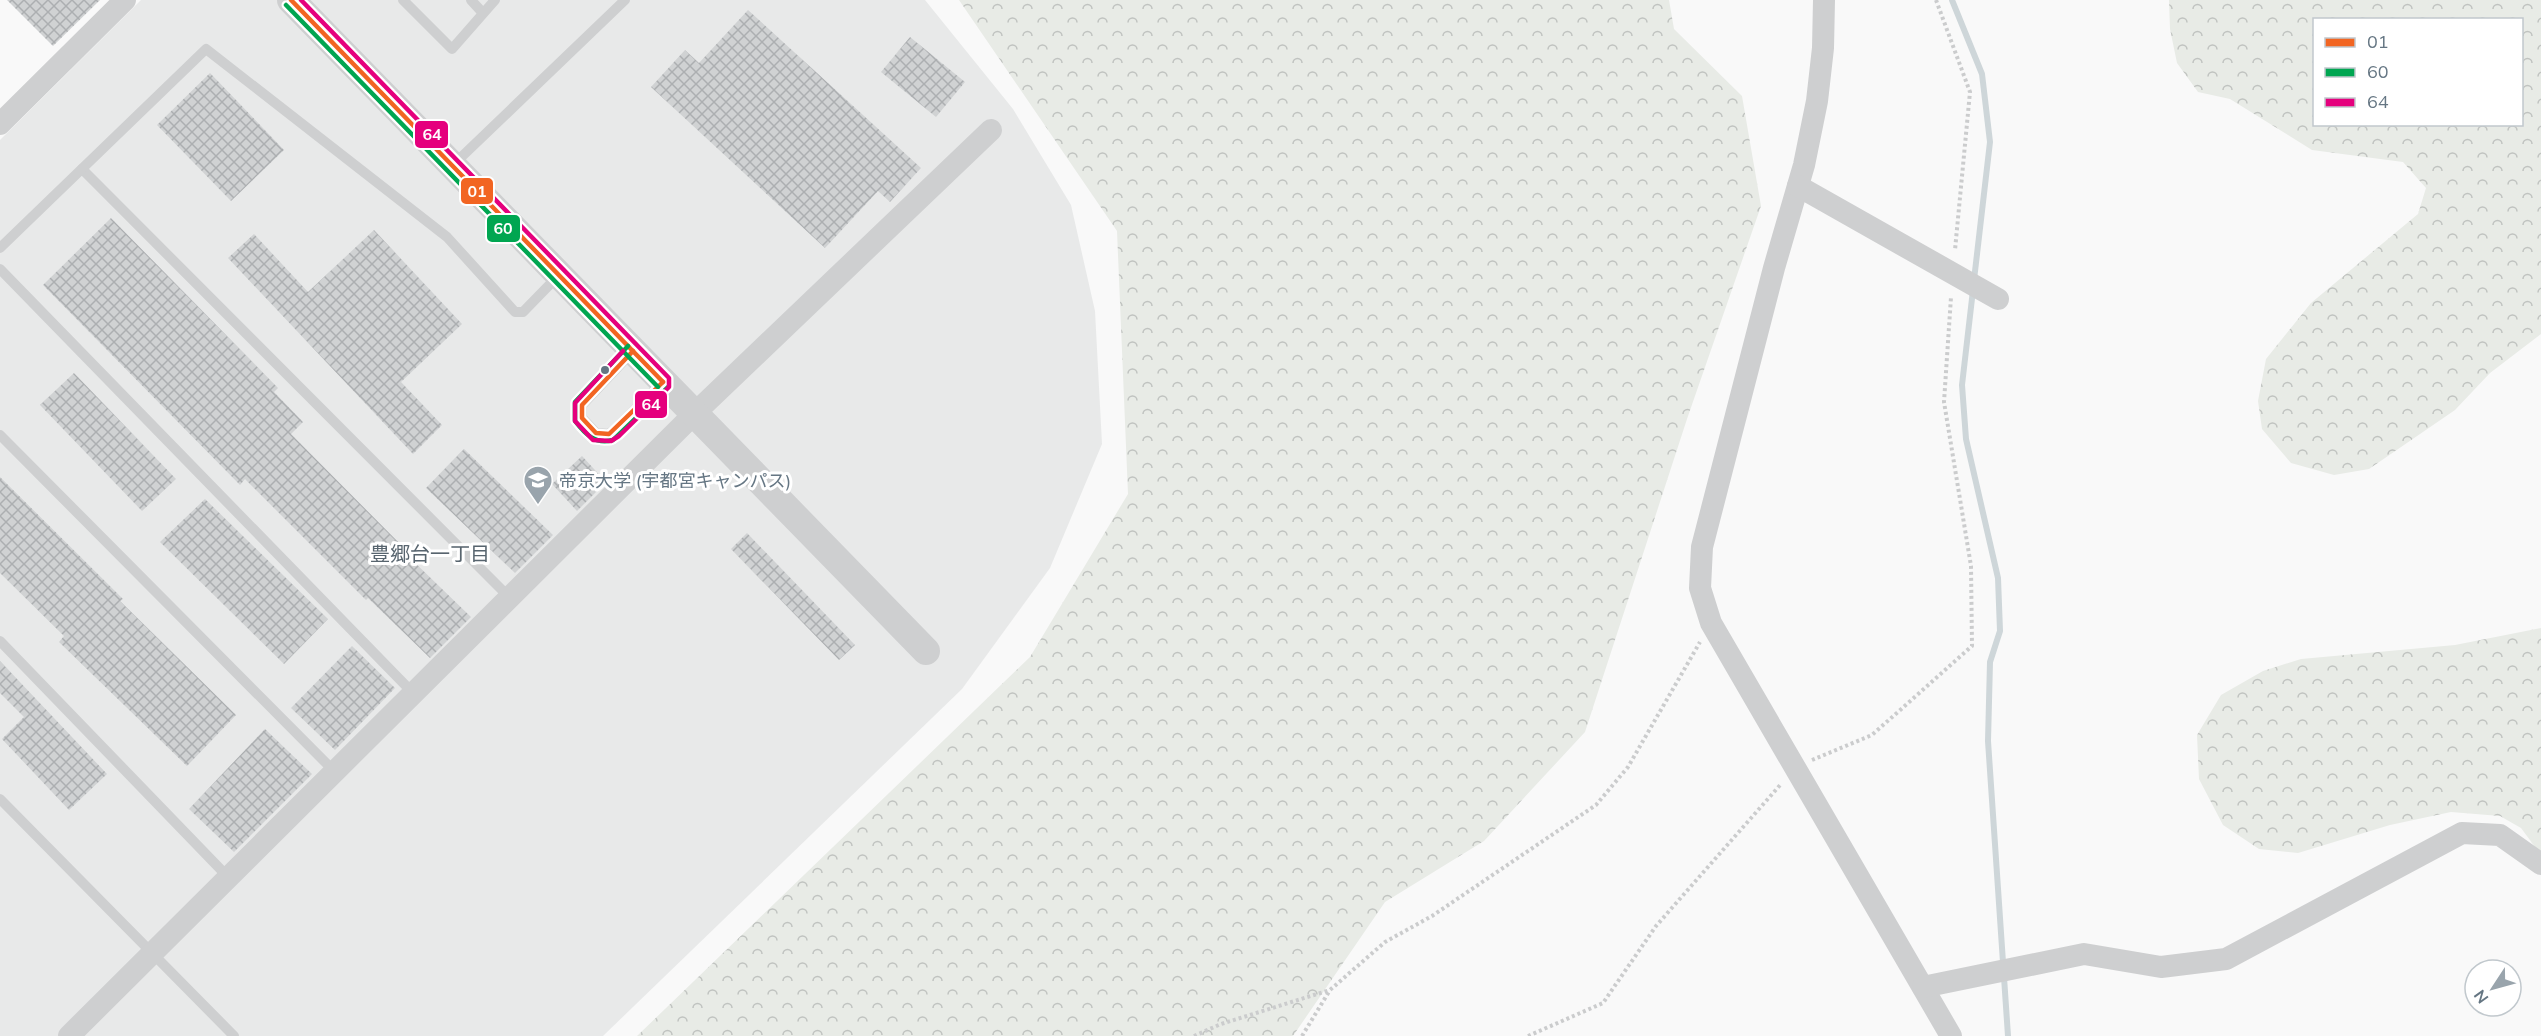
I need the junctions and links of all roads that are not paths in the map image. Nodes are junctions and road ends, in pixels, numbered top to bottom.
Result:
1 (125, 0) edge
2 (291, 0) edge
3 (404, 0) edge
4 (471, 0) edge
5 (495, 0) edge
6 (625, 0) edge
7 (1824, 0) edge
8 (482, 12) junction
9 (0, 124) edge
10 (991, 130) dead end
11 (452, 166) junction
12 (82, 169) junction
13 (1798, 186) junction
14 (0, 248) edge
15 (0, 270) edge
16 (559, 275) junction
17 (1998, 299) dead end
18 (633, 351) junction
19 (663, 382) junction
20 (694, 414) junction
21 (0, 435) edge
22 (509, 597) junction
23 (0, 641) edge
24 (926, 651) dead end
25 (413, 693) junction
26 (334, 771) junction
27 (0, 799) edge
28 (2541, 864) edge
29 (228, 877) junction
30 (152, 953) junction
31 (1923, 987) junction
32 (69, 1036) edge
33 (234, 1036) edge
34 (1952, 1036) edge

1 - 9 street
2 - 11 street
3 - 8 lane
4 - 8 lane
5 - 8 lane
6 - 11 lane
7 - 13 street
10 - 20 street
11 - 16 street
12 - 14 lane
12 - 16 lane
12 - 22 lane
13 - 17 street
13 - 31 street
15 - 25 lane
16 - 18 street
18 - 19 street
18 - 19 lane
19 - 20 street
20 - 22 street
20 - 24 street
21 - 26 lane
22 - 25 street
23 - 29 lane
25 - 26 street
26 - 29 street
27 - 30 lane
28 - 31 street
29 - 30 street
30 - 32 street
30 - 33 lane
31 - 34 street

